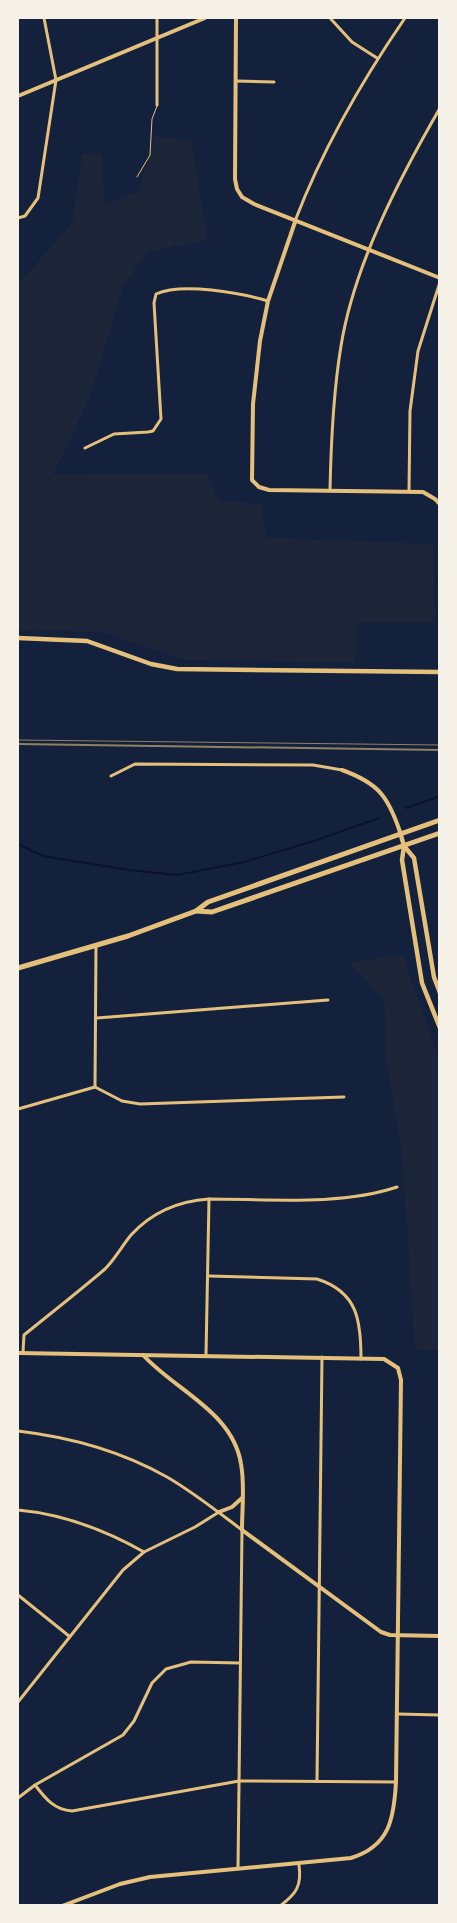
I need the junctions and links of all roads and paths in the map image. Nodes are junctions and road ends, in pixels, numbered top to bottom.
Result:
1 (44, 18) edge
2 (157, 18) edge
3 (205, 18) edge
4 (236, 18) edge
5 (330, 18) edge
6 (405, 18) edge
7 (157, 38) junction
8 (377, 58) junction
9 (56, 80) junction
10 (236, 81) junction
11 (274, 82) dead end
12 (18, 96) edge
13 (157, 105) joint
14 (440, 108) edge
15 (136, 177) dead end
16 (18, 218) edge
17 (295, 222) junction
18 (370, 250) junction
19 (440, 278) edge
20 (440, 282) edge
21 (268, 301) junction
22 (85, 448) dead end
23 (330, 490) junction
24 (409, 491) junction
25 (440, 504) edge
26 (18, 638) edge
27 (440, 672) edge
28 (342, 770) joint
29 (111, 776) dead end
30 (440, 820) edge
31 (400, 832) junction
32 (440, 833) edge
33 (404, 846) junction
34 (196, 911) junction
35 (96, 946) junction
36 (18, 968) edge
37 (440, 993) edge
38 (328, 1000) dead end
39 (97, 1018) junction
40 (440, 1028) edge
41 (95, 1087) junction
42 (344, 1098) dead end
43 (18, 1109) edge
44 (397, 1187) dead end
45 (209, 1199) junction
46 (209, 1276) junction
47 (20, 1353) edge
48 (206, 1355) junction
49 (143, 1356) junction
50 (322, 1357) junction
51 (361, 1359) junction
52 (18, 1431) edge
53 (242, 1498) junction
54 (18, 1510) edge
55 (219, 1512) junction
56 (242, 1530) junction
57 (144, 1552) junction
58 (319, 1586) junction
59 (18, 1595) edge
60 (398, 1635) junction
61 (69, 1636) junction
62 (440, 1636) edge
63 (240, 1663) junction
64 (18, 1702) edge
65 (397, 1714) junction
66 (440, 1715) edge
67 (239, 1781) junction
68 (317, 1781) junction
69 (396, 1782) junction
70 (35, 1785) junction
71 (18, 1798) edge
72 (300, 1865) junction
73 (238, 1868) junction
74 (62, 1906) edge
75 (280, 1906) edge

1 - 9 street
2 - 7 street
3 - 7 street
4 - 10 street
5 - 8 street
6 - 8 street
7 - 9 street
7 - 13 street
8 - 17 street
9 - 12 street
9 - 16 street
10 - 11 street
10 - 17 street
13 - 15 lane
14 - 18 street
17 - 18 street
17 - 21 street
18 - 19 street
18 - 23 street
20 - 24 street
21 - 22 street
21 - 23 street
23 - 24 street
24 - 25 street
26 - 27 main road
28 - 29 street
28 - 31 street
30 - 31 main road
31 - 33 main road
31 - 34 main road
32 - 33 main road
33 - 34 main road
33 - 37 main road
33 - 40 main road
34 - 35 main road
35 - 36 main road
35 - 39 street
38 - 39 street
39 - 41 street
41 - 42 street
41 - 43 street
44 - 45 street
45 - 46 street
45 - 47 street
46 - 48 street
46 - 51 street
47 - 49 street
48 - 49 street
48 - 50 street
49 - 53 street
50 - 51 street
50 - 58 street
51 - 60 street
52 - 55 street
53 - 55 street
53 - 56 street
54 - 57 street
55 - 56 street
55 - 57 street
56 - 58 street
56 - 63 street
57 - 61 street
58 - 60 street
58 - 68 street
59 - 61 street
60 - 62 street
60 - 65 street
61 - 64 street
63 - 67 street
63 - 70 street
65 - 66 street
65 - 69 street
67 - 68 street
67 - 70 street
67 - 73 street
68 - 69 street
69 - 72 street
70 - 71 street
72 - 73 street
72 - 75 street
73 - 74 street

